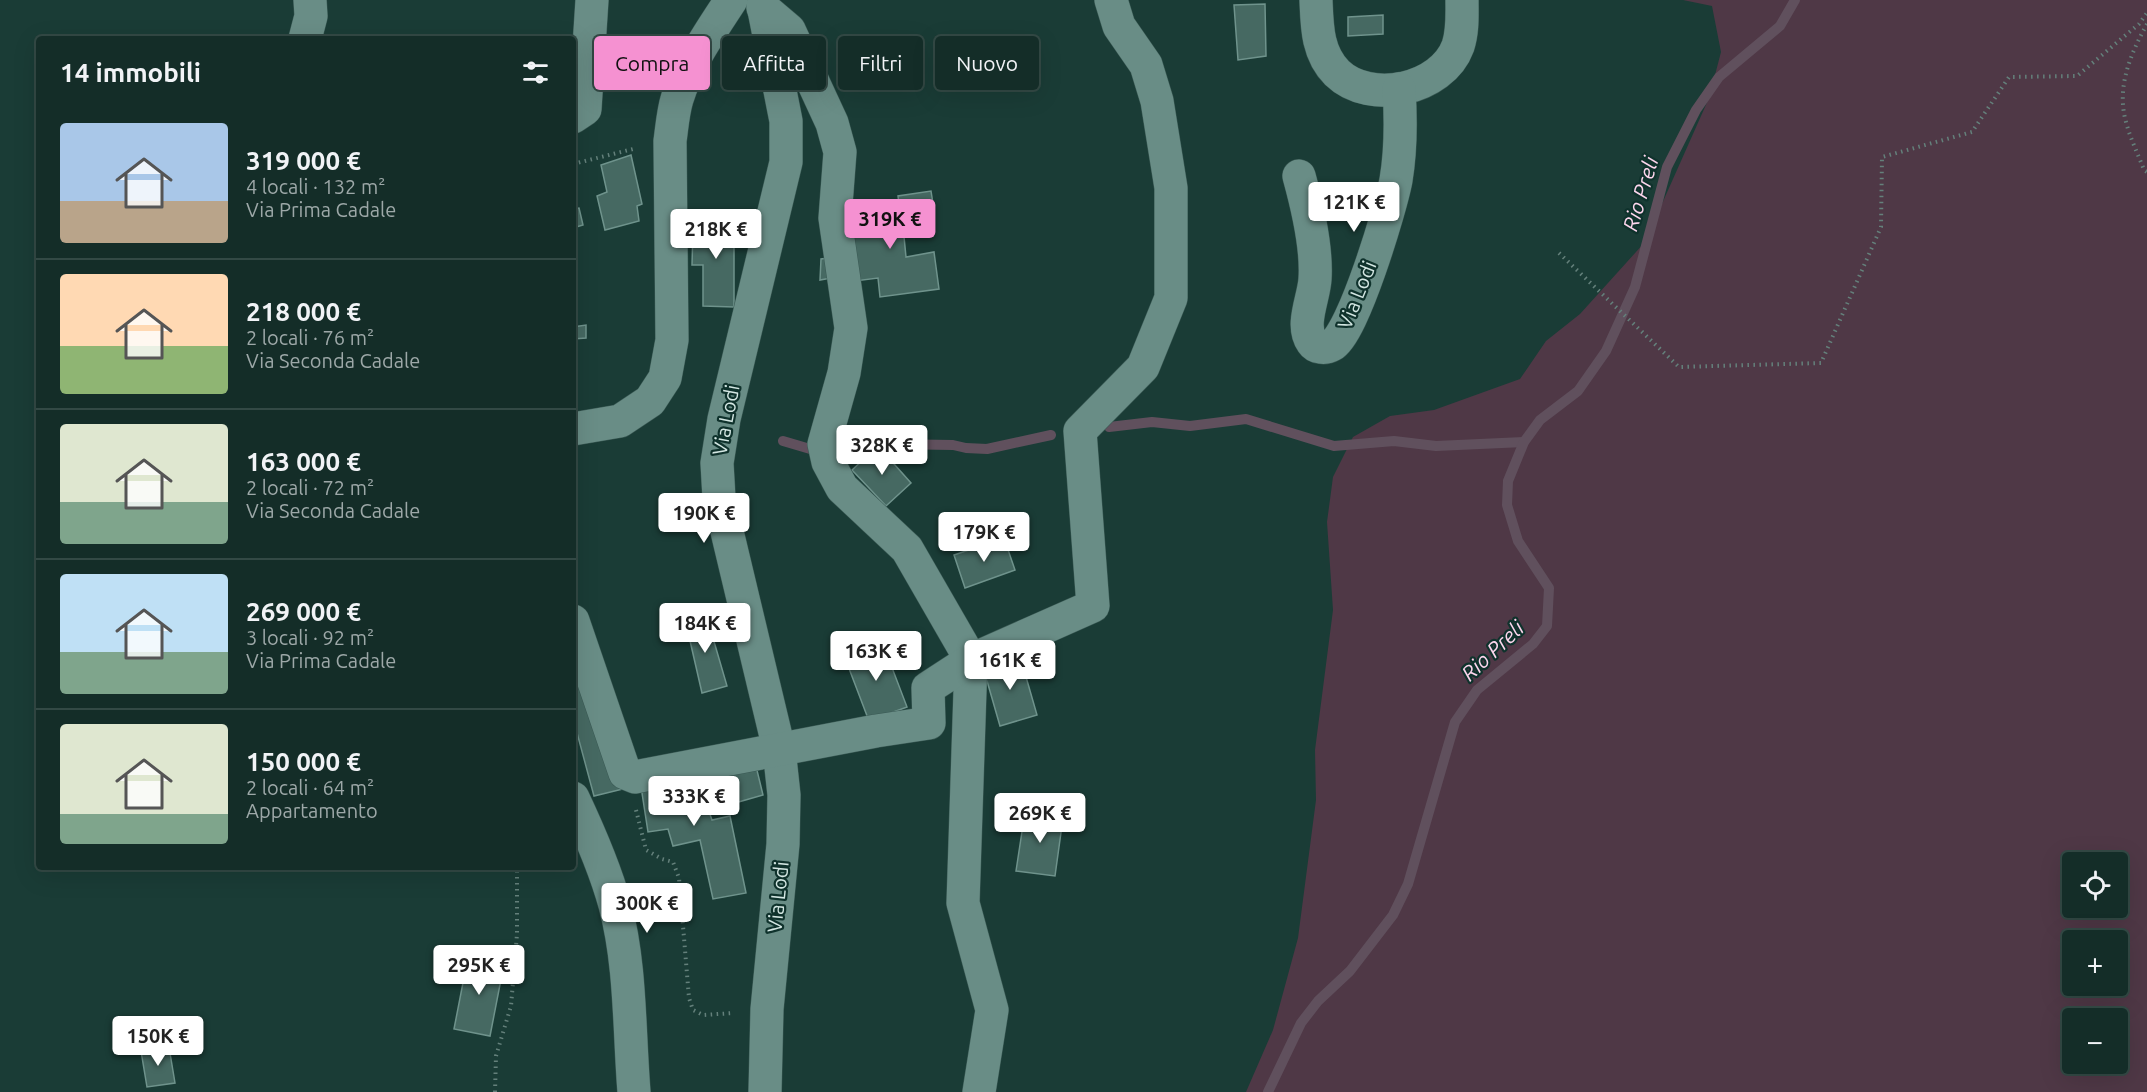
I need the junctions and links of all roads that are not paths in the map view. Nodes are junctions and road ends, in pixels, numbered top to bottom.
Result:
1 (592, 0) edge
2 (731, 0) edge
3 (1111, 0) edge
4 (1316, 0) edge
5 (1462, 0) edge
6 (762, 4) edge
7 (1399, 89) junction
8 (576, 115) edge
9 (1299, 176) dead end
10 (576, 428) edge
11 (576, 630) edge
12 (971, 660) junction
13 (778, 749) junction
14 (576, 805) edge
15 (634, 1092) edge
16 (765, 1092) edge
17 (978, 1092) edge

1 - 8 street
2 - 10 street
3 - 12 street
4 - 7 street
5 - 7 street
6 - 12 street
6 - 13 street, Via Lodi
7 - 9 street, Via Lodi
11 - 13 street
12 - 13 street
12 - 17 street
13 - 16 street, Via Lodi
14 - 15 street

